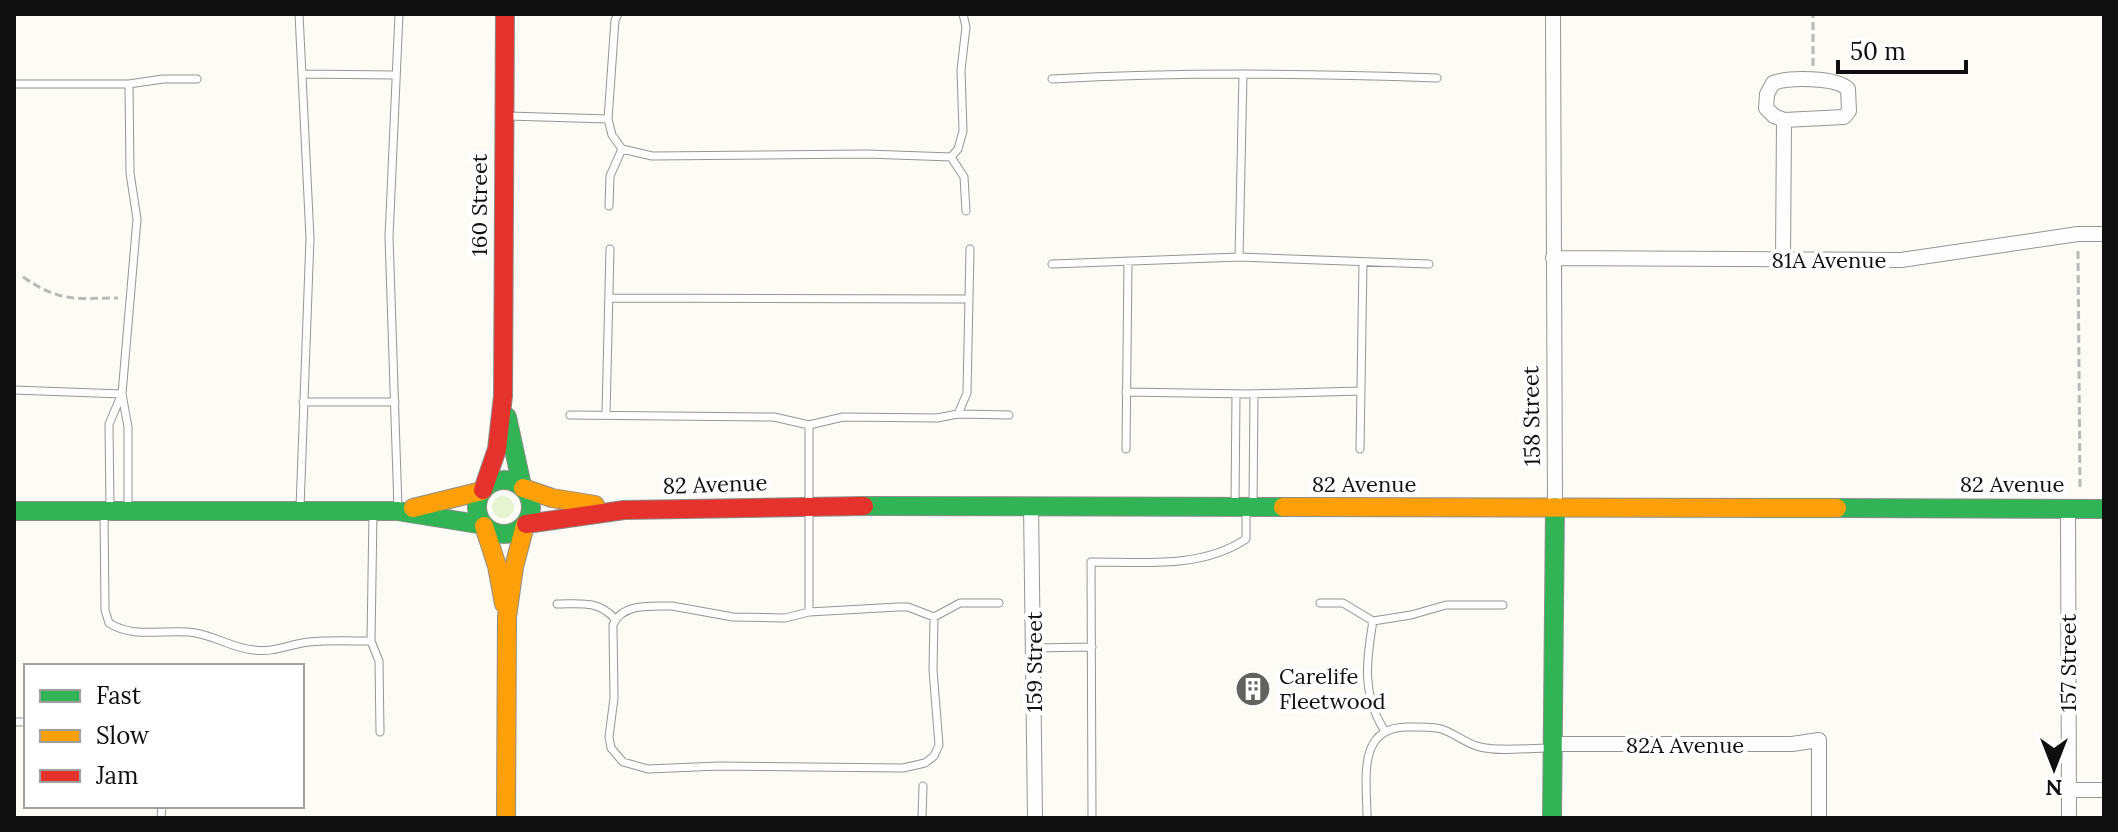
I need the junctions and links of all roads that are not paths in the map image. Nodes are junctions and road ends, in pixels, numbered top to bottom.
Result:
1 (299, 14) edge
2 (399, 14) edge
3 (505, 14) edge
4 (618, 14) edge
5 (963, 14) edge
6 (1553, 14) edge
7 (302, 74) junction
8 (394, 75) junction
9 (1243, 75) junction
10 (1437, 78) dead end
11 (197, 79) dead end
12 (1052, 79) dead end
13 (14, 84) edge
14 (129, 84) junction
15 (503, 116) junction
16 (608, 119) junction
17 (1784, 120) junction
18 (622, 149) junction
19 (951, 157) junction
20 (609, 206) dead end
21 (966, 211) dead end
22 (2104, 234) edge
23 (610, 249) dead end
24 (970, 249) dead end
25 (1239, 257) junction
26 (1553, 258) junction
27 (1783, 260) junction
28 (1128, 261) junction
29 (1363, 262) junction
30 (1052, 264) dead end
31 (1429, 264) dead end
32 (609, 298) junction
33 (968, 299) junction
34 (14, 390) edge
35 (1361, 391) junction
36 (1126, 392) junction
37 (122, 394) junction
38 (1236, 394) junction
39 (1254, 394) junction
40 (503, 396) junction
41 (303, 402) junction
42 (395, 402) junction
43 (606, 414) junction
44 (958, 414) junction
45 (570, 415) dead end
46 (1009, 415) dead end
47 (809, 425) junction
48 (1126, 449) dead end
49 (1360, 449) dead end
50 (523, 487) junction
51 (482, 490) junction
52 (1031, 505) junction
53 (808, 506) junction
54 (1555, 507) junction
55 (1245, 508) junction
56 (2068, 508) junction
57 (2104, 509) edge
58 (114, 510) junction
59 (300, 510) junction
60 (373, 510) junction
61 (624, 510) junction
62 (14, 511) edge
63 (401, 511) junction
64 (525, 524) junction
65 (484, 526) junction
66 (999, 603) dead end
67 (1320, 603) dead end
68 (557, 604) dead end
69 (1503, 605) dead end
70 (809, 612) junction
71 (507, 617) junction
72 (934, 617) junction
73 (615, 619) junction
74 (1373, 621) junction
75 (371, 641) junction
76 (1092, 647) junction
77 (1033, 648) junction
78 (1384, 730) junction
79 (380, 732) dead end
80 (1551, 746) junction
81 (923, 786) dead end
82 (2069, 790) junction
83 (2104, 790) edge
84 (506, 818) edge
85 (922, 818) edge
86 (1035, 818) edge
87 (1092, 818) edge
88 (1367, 818) edge
89 (1552, 818) edge
90 (1819, 818) edge
91 (2069, 818) edge

1 - 7 lane
2 - 8 lane
3 - 15 street, 160 Street
4 - 16 lane
5 - 19 lane
6 - 26 street, 158 Street
7 - 8 lane
7 - 41 lane
8 - 42 lane
9 - 10 lane
9 - 12 lane
9 - 25 lane
11 - 14 lane
13 - 14 lane
14 - 37 lane
15 - 16 lane
15 - 40 street, 160 Street
16 - 18 lane
17 - 17 street
17 - 27 street
18 - 19 lane
18 - 20 lane
19 - 21 lane
22 - 27 street, 81A Avenue
23 - 32 lane
24 - 33 lane
25 - 28 lane
25 - 29 lane
26 - 27 street, 81A Avenue
26 - 54 street, 158 Street
28 - 30 lane
28 - 36 lane
29 - 31 lane
29 - 35 lane
32 - 33 lane
32 - 43 lane
33 - 44 lane
34 - 37 lane
35 - 39 lane
35 - 49 lane
36 - 38 lane
36 - 48 lane
37 - 58 lane
37 - 58 lane
38 - 39 lane
38 - 55 lane
39 - 55 lane
40 - 50 street, 160 Street
40 - 51 street, 160 Street
41 - 42 lane
41 - 59 lane
42 - 63 lane
43 - 45 lane
43 - 47 lane
44 - 46 lane
44 - 47 lane
47 - 53 lane
50 - 51 street
50 - 61 street, 82 Avenue
50 - 64 street
51 - 63 street
51 - 65 street
52 - 53 street, 82 Avenue
52 - 55 street, 82 Avenue
52 - 77 street, 159 Street
53 - 61 street, 82 Avenue
53 - 70 lane
54 - 55 street, 82 Avenue
54 - 56 street, 82 Avenue
54 - 80 street, 158 Street
55 - 76 lane
56 - 57 street, 82 Avenue
56 - 82 street, 157 Street
58 - 59 street
58 - 62 street
58 - 75 lane
59 - 60 street
60 - 63 street
60 - 75 lane
61 - 64 street, 82 Avenue
63 - 65 street
64 - 65 street
64 - 71 street
65 - 71 street
66 - 72 lane
67 - 74 lane
68 - 73 lane
69 - 74 lane
70 - 72 lane
70 - 73 lane
71 - 84 street
72 - 73 lane
74 - 78 lane
75 - 79 lane
76 - 77 lane
76 - 87 lane
77 - 86 street, 159 Street
78 - 80 lane
78 - 88 lane
80 - 89 street, 158 Street
80 - 90 street, 82A Avenue
81 - 85 lane
82 - 83 street
82 - 91 street, 157 Street

